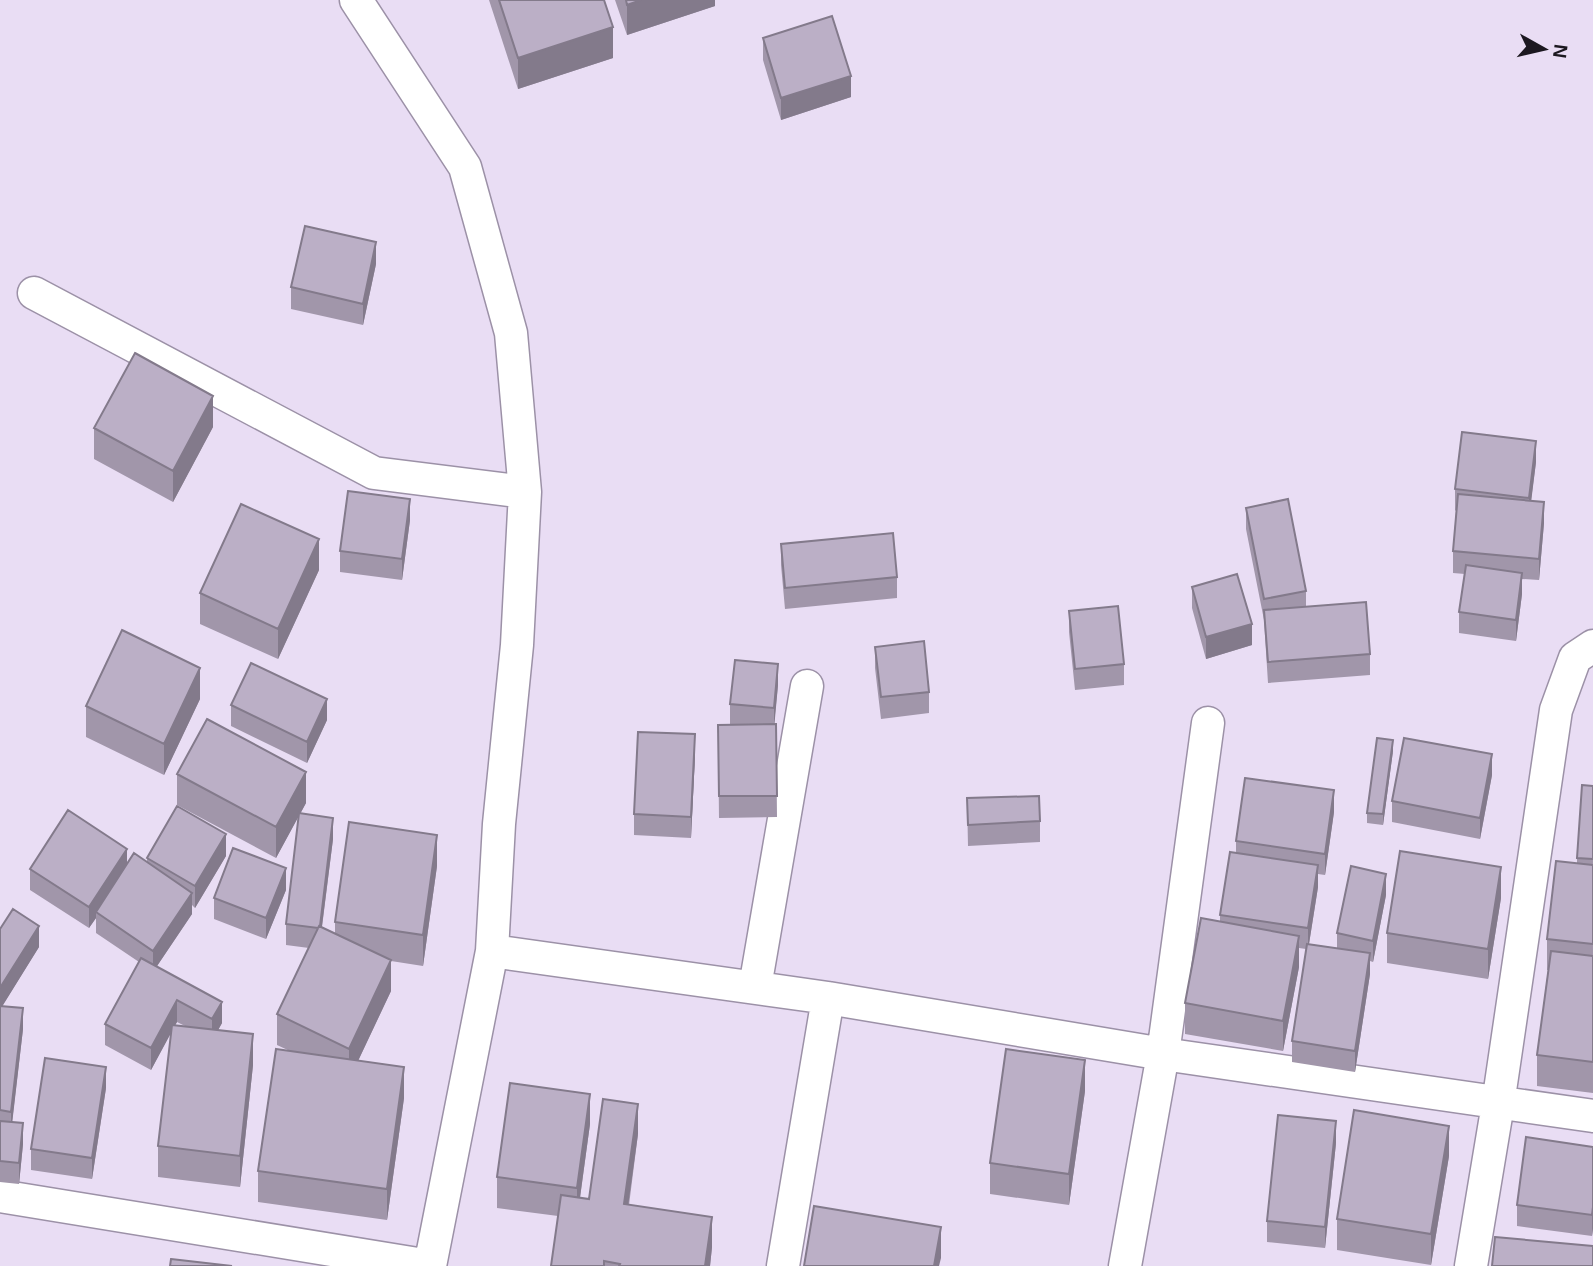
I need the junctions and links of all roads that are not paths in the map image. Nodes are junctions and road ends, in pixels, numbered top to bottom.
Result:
1 (356, 0) edge
2 (34, 293) dead end
3 (525, 492) junction
4 (1593, 646) edge
5 (807, 686) dead end
6 (1208, 723) dead end
7 (492, 951) junction
8 (755, 988) junction
9 (828, 998) junction
10 (1163, 1054) junction
11 (1498, 1104) junction
12 (1593, 1116) edge
13 (0, 1196) edge
14 (783, 1266) edge
15 (1125, 1266) edge
16 (1471, 1266) edge

1 - 3 street
2 - 3 street
3 - 7 street
4 - 11 street
5 - 8 street
6 - 10 street
7 - 8 street
7 - 13 street
8 - 9 street
9 - 10 street
9 - 14 street
10 - 11 street
10 - 15 street
11 - 12 street
11 - 16 street

